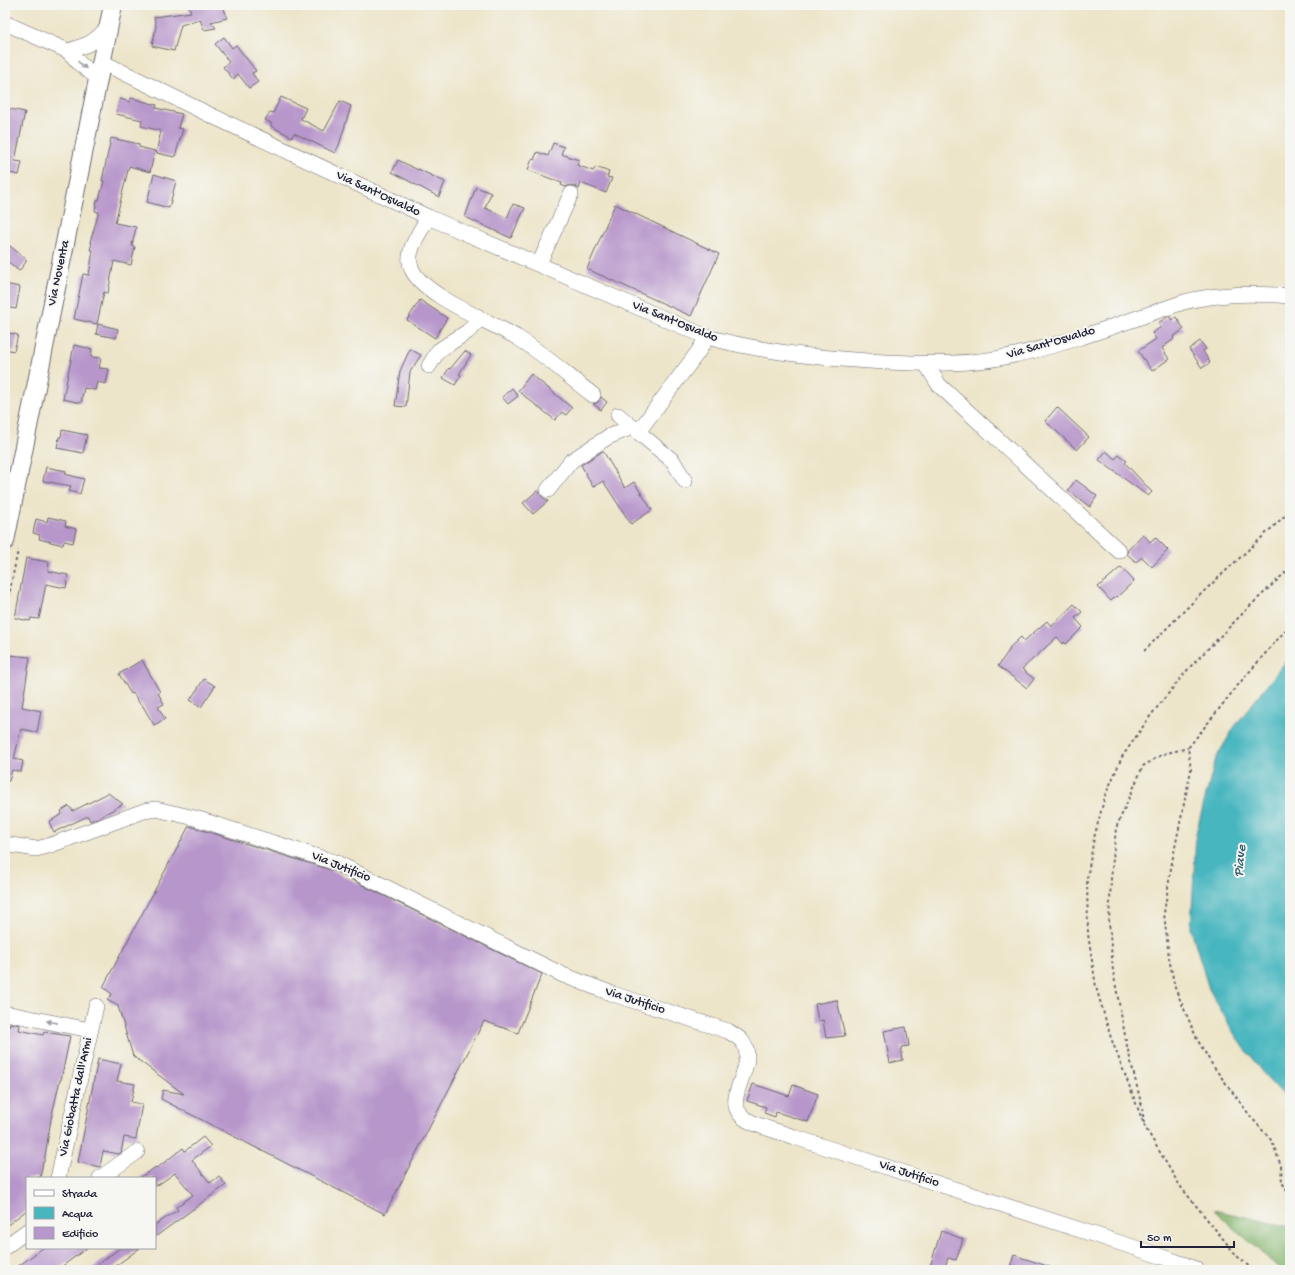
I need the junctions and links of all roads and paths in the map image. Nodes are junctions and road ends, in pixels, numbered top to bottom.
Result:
1 (113, 5) edge
2 (5, 23) edge
3 (68, 51) junction
4 (97, 59) junction
5 (571, 194) dead end
6 (428, 217) junction
7 (539, 264) junction
8 (1290, 296) edge
9 (477, 316) junction
10 (707, 337) junction
11 (926, 364) junction
12 (429, 366) dead end
13 (593, 395) dead end
14 (618, 415) dead end
15 (635, 429) junction
16 (685, 481) dead end
17 (548, 490) dead end
18 (1290, 511) edge
19 (5, 541) edge
20 (1118, 551) dead end
21 (1290, 568) edge
22 (1290, 625) edge
23 (1144, 651) dead end
24 (1188, 748) junction
25 (5, 844) edge
26 (96, 1006) dead end
27 (5, 1013) edge
28 (90, 1030) junction
29 (1145, 1127) junction
30 (138, 1152) dead end
31 (58, 1177) edge
32 (101, 1177) edge
33 (1290, 1197) edge
34 (26, 1232) edge
35 (5, 1247) edge
36 (1197, 1270) edge
37 (1253, 1270) edge

1 - 4 main road, Via Noventa
2 - 3 street
3 - 4 street
3 -> 4 street, Via Sant'Osvaldo
4 - 6 street, Via Sant'Osvaldo
4 - 19 main road, Via Noventa
5 - 7 street
6 - 7 street, Via Sant'Osvaldo
6 - 9 street
7 - 10 street, Via Sant'Osvaldo
8 - 11 street, Via Sant'Osvaldo
9 - 12 street
9 - 13 street
10 - 11 street, Via Sant'Osvaldo
10 - 15 street
11 - 20 street
14 - 15 street
15 - 16 street
15 - 17 street
18 - 23 path
21 - 29 path
22 - 24 path
24 - 29 path
24 - 33 path
25 - 36 street, Via Jutificio
26 - 28 street
28 -> 27 street, Via Giobatta dall'Armi
28 - 31 street, Via Giobatta dall'Armi
29 - 37 path
30 - 32 street
34 - 35 street

